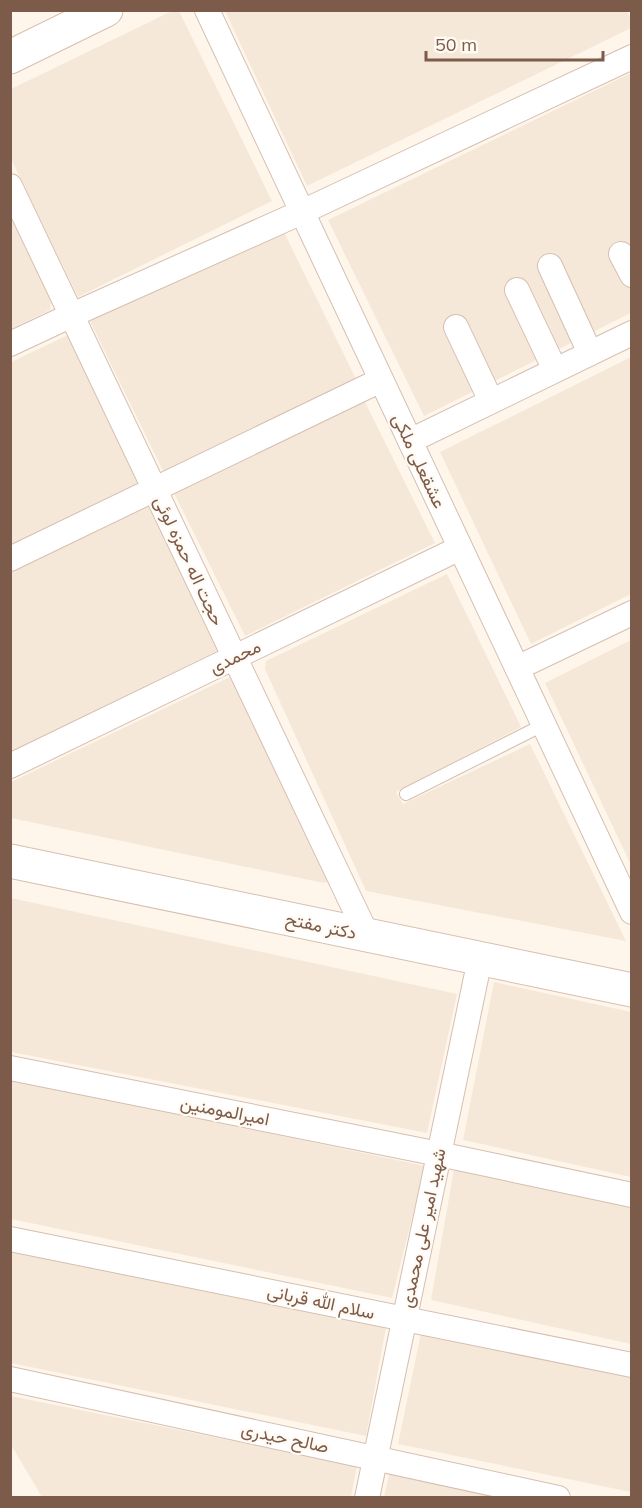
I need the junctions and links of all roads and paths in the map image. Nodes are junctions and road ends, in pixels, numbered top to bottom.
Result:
1 (106, 10) edge
2 (207, 10) edge
3 (10, 57) edge
4 (632, 57) edge
5 (10, 186) edge
6 (302, 212) junction
7 (621, 254) dead end
8 (550, 266) dead end
9 (632, 275) edge
10 (517, 290) dead end
11 (72, 315) junction
12 (456, 327) dead end
13 (632, 333) edge
14 (10, 344) edge
15 (590, 354) junction
16 (555, 370) junction
17 (381, 380) junction
18 (491, 401) junction
19 (410, 441) junction
20 (155, 490) junction
21 (460, 548) junction
22 (10, 559) edge
23 (632, 613) edge
24 (235, 657) junction
25 (517, 668) junction
26 (543, 724) junction
27 (10, 766) edge
28 (406, 794) dead end
29 (10, 861) edge
30 (629, 899) edge
31 (367, 935) junction
32 (480, 959) junction
33 (632, 990) edge
34 (10, 1068) edge
35 (440, 1154) junction
36 (632, 1195) edge
37 (10, 1239) edge
38 (403, 1318) junction
39 (632, 1365) edge
40 (10, 1379) edge
41 (375, 1457) junction
42 (367, 1497) edge
43 (558, 1497) edge

1 - 3 main road
2 - 6 street, عشقعلی ملکی
4 - 6 street
5 - 11 street, حجت اله حمزه لوئی
6 - 11 street
6 - 17 street, عشقعلی ملکی
7 - 9 street
8 - 15 street
10 - 16 street
11 - 14 street
11 - 20 street, حجت اله حمزه لوئی
12 - 18 street
13 - 15 street
15 - 16 street
16 - 18 street
17 - 19 street, عشقعلی ملکی
17 - 20 street
18 - 19 street
19 - 21 street, عشقعلی ملکی
20 - 22 street
20 - 24 street, حجت اله حمزه لوئی
21 - 24 street, محمدی
21 - 25 street, عشقعلی ملکی
23 - 25 street
24 - 27 street, محمدی
24 - 31 street, حجت اله حمزه لوئی
25 - 26 street, عشقعلی ملکی
26 - 28 lane
26 - 30 street, عشقعلی ملکی
29 - 31 main road, دکتر مفتح
31 - 32 main road, دکتر مفتح
32 - 33 main road, دکتر مفتح
32 - 35 street, شهید امیر علی محمدی
34 - 35 street, امیرالمومنین
35 - 36 street, امیرالمومنین
35 - 38 street, شهید امیر علی محمدی
37 - 38 street, سلام الله قربانی
38 - 39 street, سلام الله قربانی
38 - 41 street, شهید امیر علی محمدی
40 - 41 street, صالح حیدری
41 - 42 street, شهید امیر علی محمدی
41 - 43 street, صالح حیدری

